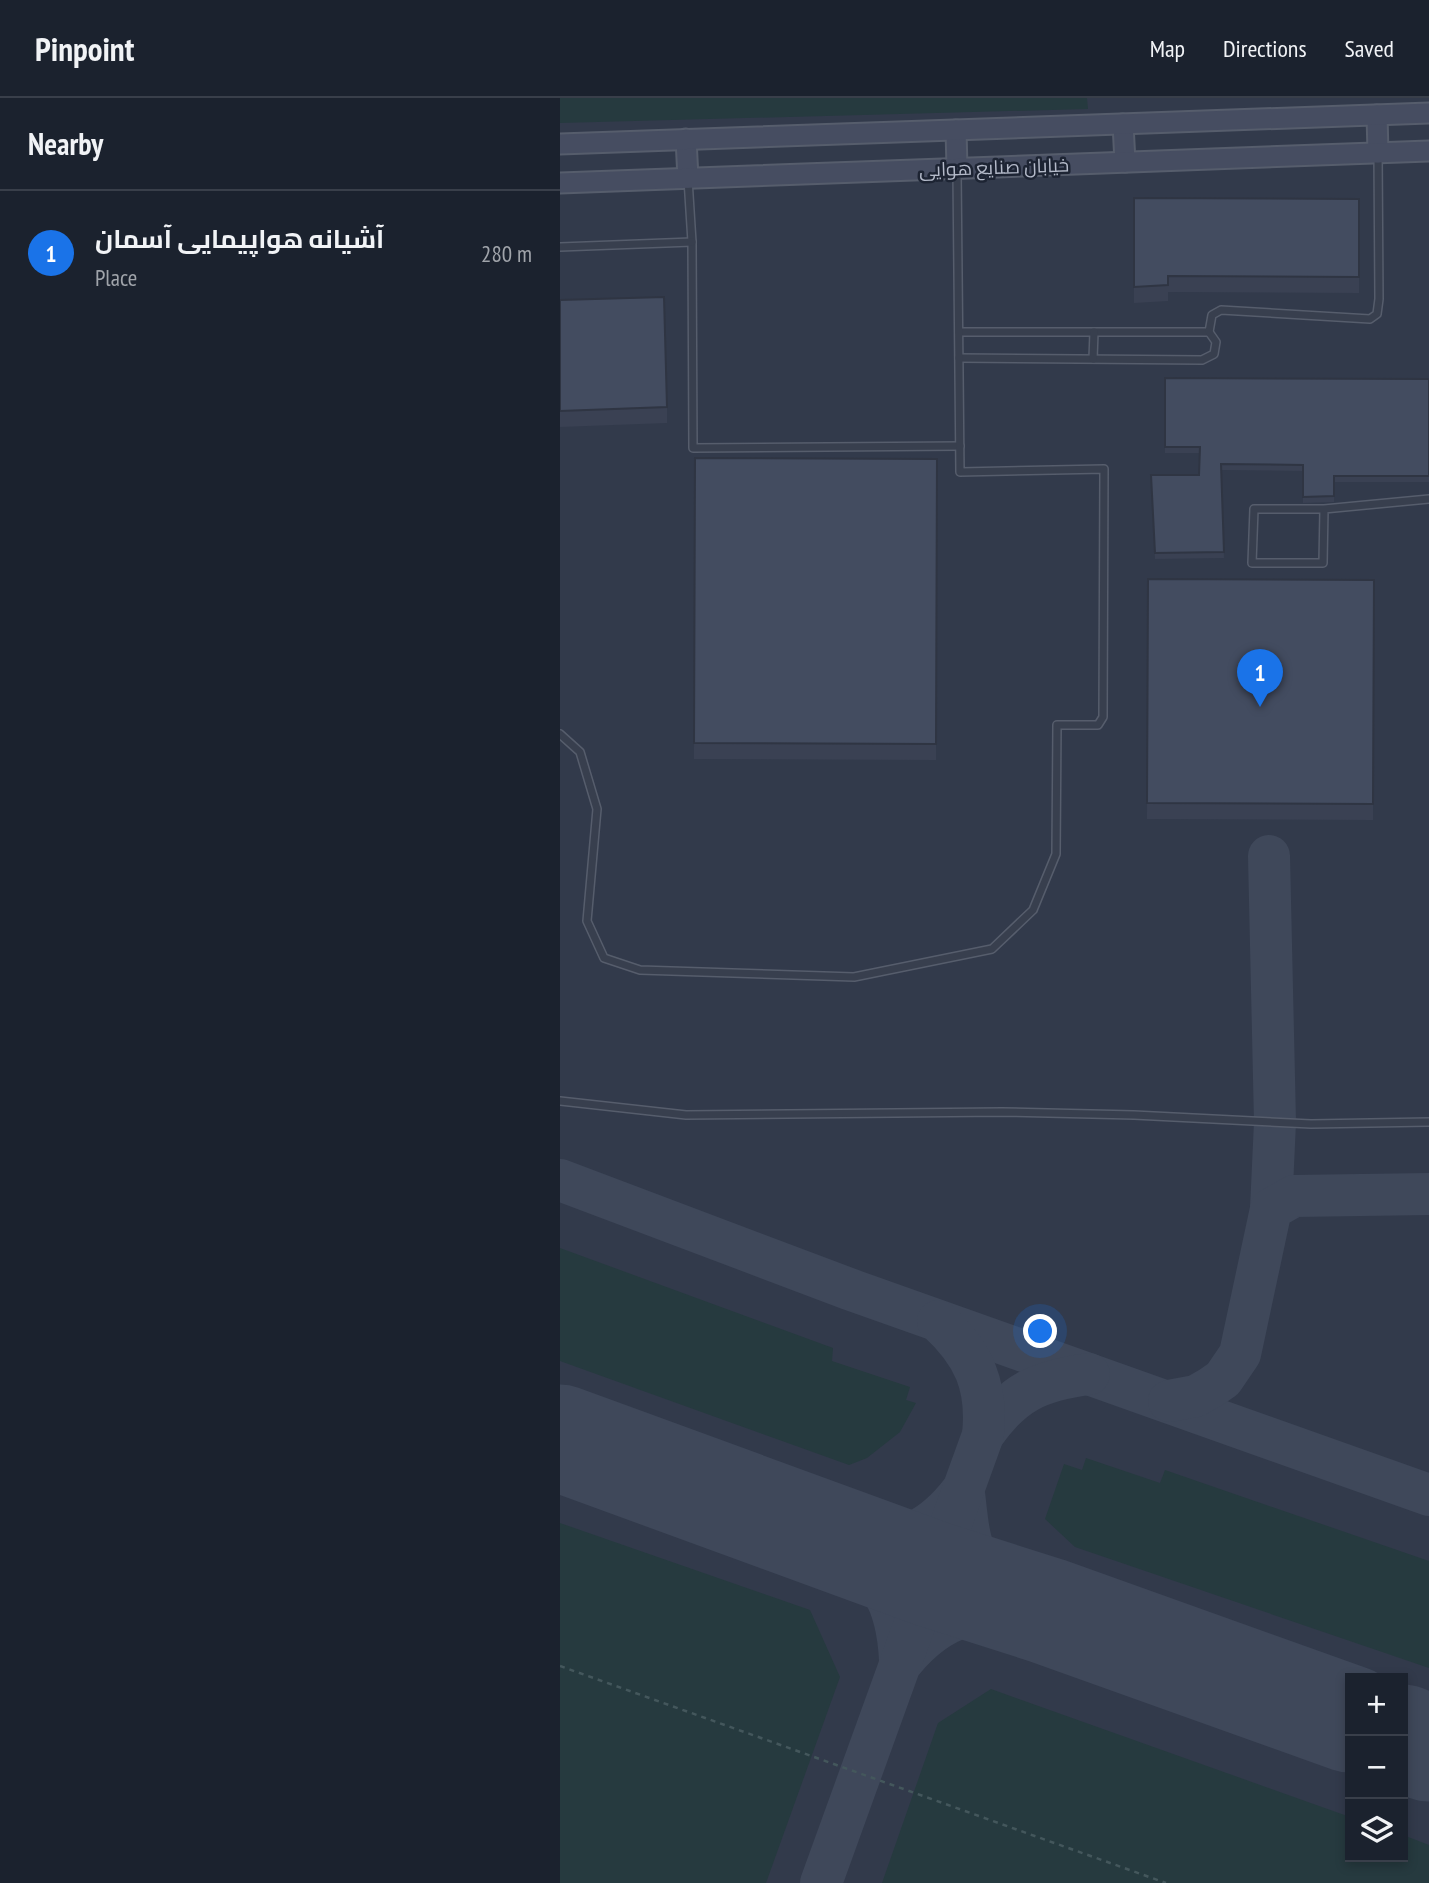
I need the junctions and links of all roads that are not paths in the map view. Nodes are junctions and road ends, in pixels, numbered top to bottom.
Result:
1 (1429, 113) edge
2 (1377, 115) junction
3 (1123, 124) junction
4 (956, 130) junction
5 (686, 139) junction
6 (560, 144) edge
7 (1429, 151) edge
8 (1378, 153) junction
9 (1125, 162) junction
10 (957, 169) junction
11 (688, 178) junction
12 (560, 183) edge
13 (692, 242) junction
14 (560, 247) edge
15 (959, 332) junction
16 (1094, 332) junction
17 (1209, 332) junction
18 (959, 358) junction
19 (1093, 359) junction
20 (960, 446) junction
21 (1429, 499) edge
22 (1324, 509) junction
23 (560, 734) edge
24 (560, 1101) edge
25 (1429, 1122) edge

1 - 2 street, خیابان صنایع هوایی
2 - 3 street, خیابان صنایع هوایی
2 - 8 street
3 - 4 street, خیابان صنایع هوایی
3 - 9 street
4 - 5 street, خیابان صنایع هوایی
4 - 10 street
5 - 6 street, خیابان صنایع هوایی
5 - 11 street
7 - 8 street, خیابان صنایع هوایی
8 - 9 street, خیابان صنایع هوایی
8 - 17 lane
9 - 10 street, خیابان صنایع هوایی
10 - 11 street, خیابان صنایع هوایی
10 - 15 lane
11 - 12 street, خیابان صنایع هوایی
11 - 13 lane
13 - 14 lane
13 - 20 lane
15 - 16 lane
15 - 18 lane
16 - 17 lane
16 - 19 lane
17 - 19 lane
18 - 19 lane
18 - 20 lane
20 - 23 lane
21 - 22 lane
22 - 22 lane
24 - 25 lane

